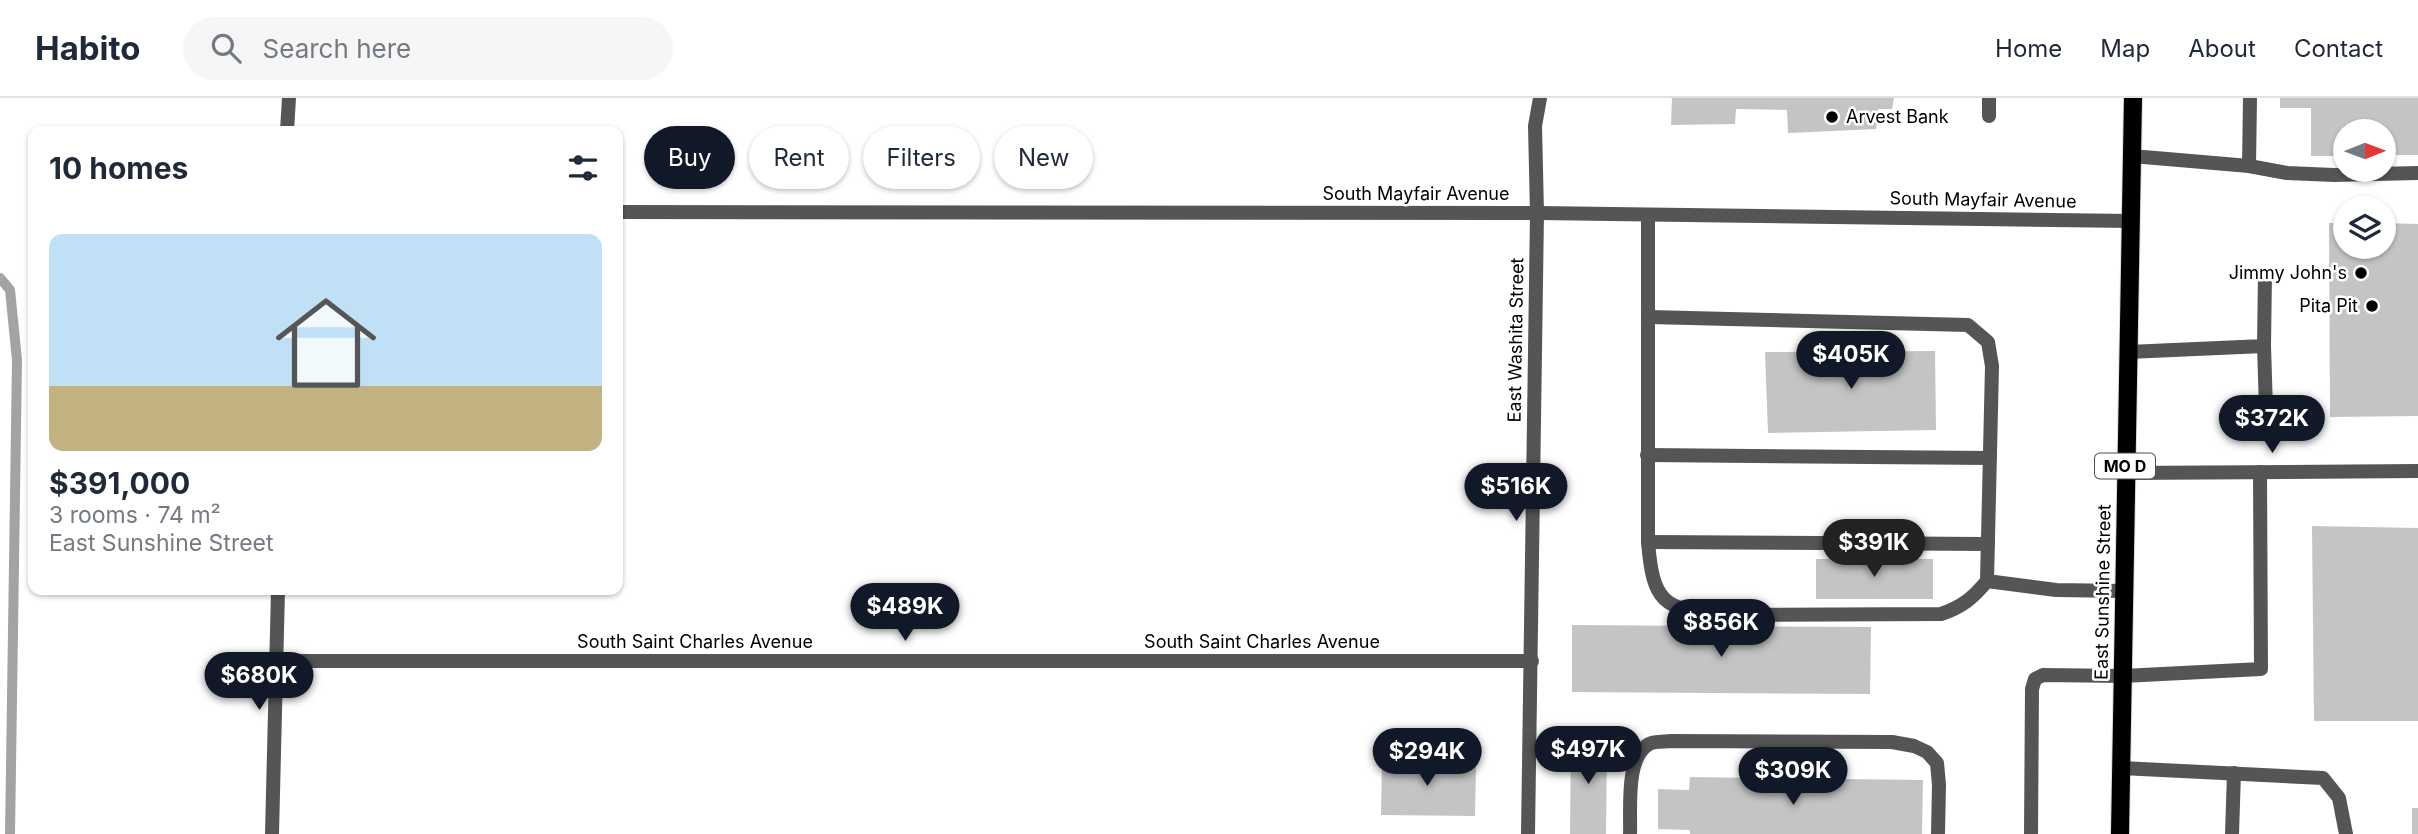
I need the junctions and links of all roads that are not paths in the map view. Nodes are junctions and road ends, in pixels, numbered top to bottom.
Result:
1 (289, 98) edge
2 (1540, 98) edge
3 (1989, 98) edge
4 (2133, 98) edge
5 (2250, 98) edge
6 (1989, 116) dead end
7 (287, 126) edge
8 (2132, 156) junction
9 (2249, 166) junction
10 (2418, 173) edge
11 (623, 212) edge
12 (1537, 213) junction
13 (1648, 215) junction
14 (2131, 221) junction
15 (2264, 274) dead end
16 (1649, 317) junction
17 (2264, 346) junction
18 (2128, 352) junction
19 (2266, 409) dead end
20 (1647, 456) junction
21 (1990, 458) junction
22 (2418, 471) edge
23 (2260, 472) junction
24 (2125, 473) junction
25 (1648, 542) junction
26 (1988, 544) junction
27 (1987, 581) junction
28 (2124, 591) junction
29 (278, 595) edge
30 (278, 661) junction
31 (1532, 661) junction
32 (2123, 676) junction
33 (2121, 768) junction
34 (2234, 774) junction
35 (272, 834) edge
36 (1528, 834) edge
37 (1630, 834) edge
38 (1938, 834) edge
39 (2031, 834) edge
40 (2120, 834) edge
41 (2232, 834) edge
42 (2346, 834) edge

1 - 7 street
2 - 12 street, East Washita Street
3 - 6 street
4 - 8 main road, East Sunshine Street / MO D
5 - 9 street
8 - 9 street
8 - 14 main road, East Sunshine Street / MO D
9 - 10 street
11 - 12 street, South Mayfair Avenue
12 - 13 street, South Mayfair Avenue
12 - 31 street, East Washita Street
13 - 14 street, South Mayfair Avenue
13 - 16 street
14 - 18 main road, East Sunshine Street / MO D
15 - 17 street
16 - 20 street
16 - 21 street
17 - 18 street
17 - 19 street
18 - 24 main road, East Sunshine Street / MO D
20 - 21 street
20 - 25 street
21 - 26 street
22 - 23 street
23 - 24 street
23 - 32 street
24 - 28 main road, East Sunshine Street / MO D
25 - 26 street
25 - 27 street
26 - 27 street
27 - 28 street
28 - 32 main road, East Sunshine Street / MO D
29 - 30 street
30 - 31 street, South Saint Charles Avenue
30 - 35 street
31 - 36 street, East Washita Street
32 - 33 main road, East Sunshine Street / MO D
32 - 39 street
33 - 34 street
33 - 40 main road, East Sunshine Street / MO D
34 - 41 street
34 - 42 street
37 - 38 street

